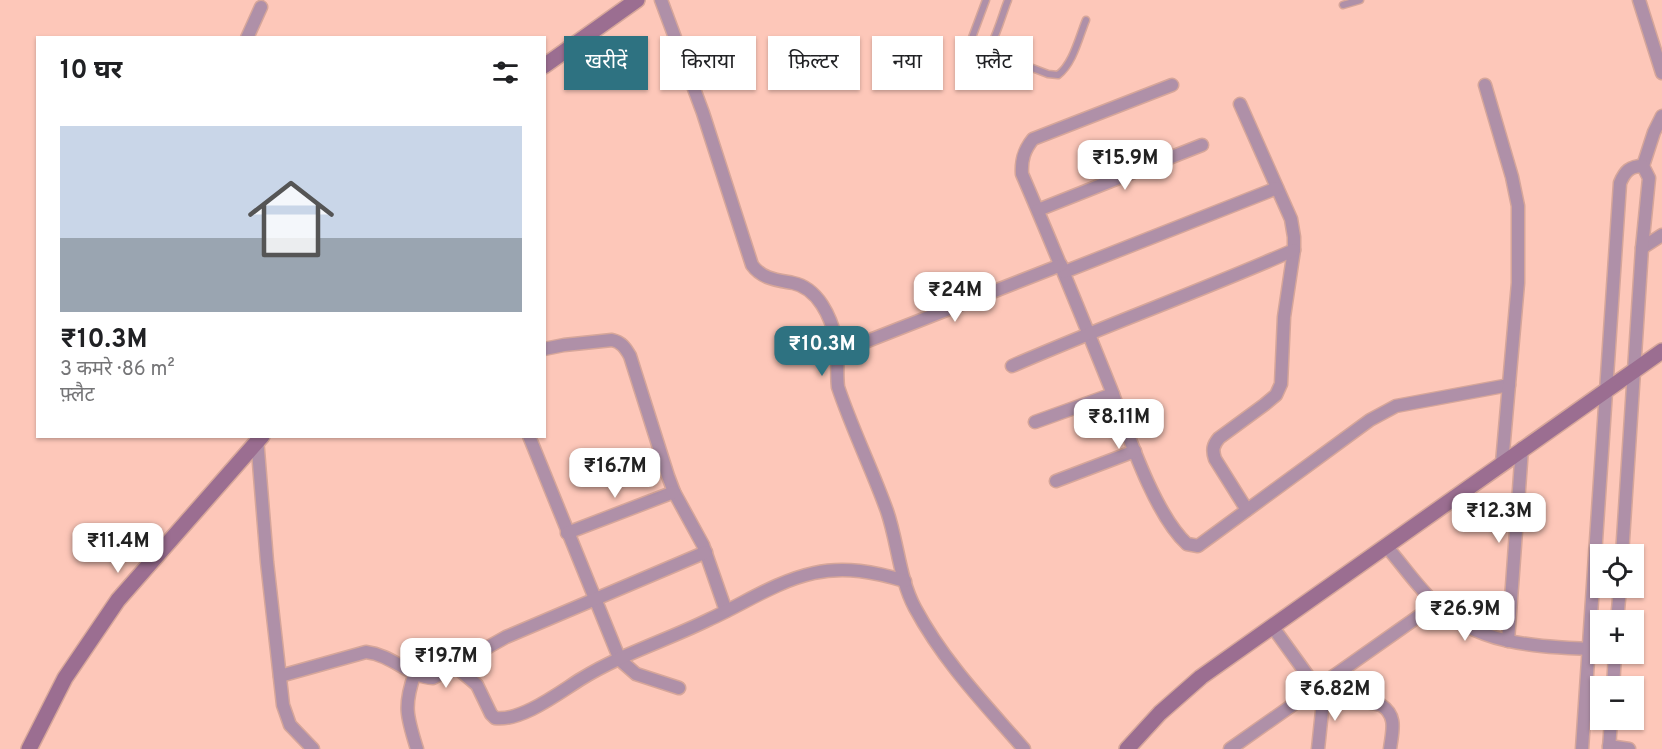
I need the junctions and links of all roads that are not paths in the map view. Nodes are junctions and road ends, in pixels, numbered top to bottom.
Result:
1 (637, 0) edge
2 (661, 0) edge
3 (986, 0) edge
4 (1008, 0) edge
5 (1360, 0) edge
6 (1639, 0) edge
7 (1343, 4) dead end
8 (261, 6) dead end
9 (1086, 20) dead end
10 (248, 36) edge
11 (973, 36) edge
12 (994, 36) edge
13 (546, 65) edge
14 (1033, 68) edge
15 (1662, 73) edge
16 (1172, 84) dead end
17 (1485, 85) dead end
18 (1240, 104) dead end
19 (1662, 116) edge
20 (1202, 145) dead end
21 (1643, 166) junction
22 (1277, 188) junction
23 (1038, 210) junction
24 (1662, 235) edge
25 (1642, 248) junction
26 (1294, 250) junction
27 (1062, 268) junction
28 (1088, 333) junction
29 (546, 349) edge
30 (1662, 351) edge
31 (837, 353) junction
32 (1012, 366) dead end
33 (1634, 370) junction
34 (1509, 385) junction
35 (1607, 389) junction
36 (1113, 394) junction
37 (1035, 422) dead end
38 (259, 438) edge
39 (530, 438) edge
40 (1522, 448) junction
41 (1135, 451) junction
42 (1502, 463) junction
43 (1056, 481) dead end
44 (674, 492) junction
45 (1247, 510) junction
46 (567, 533) junction
47 (1623, 544) edge
48 (1386, 546) junction
49 (706, 552) junction
50 (904, 581) junction
51 (594, 599) junction
52 (1436, 604) junction
53 (726, 611) junction
54 (1272, 626) junction
55 (1508, 641) junction
56 (1589, 649) junction
57 (620, 660) junction
58 (456, 667) junction
59 (415, 673) junction
60 (280, 676) junction
61 (680, 688) dead end
62 (1320, 690) junction
63 (1610, 730) edge
64 (1609, 748) edge
65 (29, 749) edge
66 (313, 749) edge
67 (417, 749) edge
68 (1024, 749) edge
69 (1127, 749) edge
70 (1230, 749) edge
71 (1318, 749) edge
72 (1390, 749) edge
73 (1582, 749) edge
74 (1629, 749) edge

1 - 13 street
2 - 31 street
3 - 11 lane
4 - 12 lane
5 - 7 lane
6 - 15 street
8 - 10 street
9 - 14 lane
16 - 23 street
17 - 34 street
18 - 22 street
19 - 21 street
20 - 23 street
21 - 25 street
21 - 35 street
22 - 26 street
22 - 27 street
23 - 27 street
24 - 25 street
25 - 33 street
26 - 28 street
26 - 45 street
27 - 28 street
27 - 31 street
28 - 32 street
28 - 36 street
29 - 44 street
30 - 33 street
31 - 50 street
33 - 35 street
33 - 47 street
34 - 42 street
34 - 45 street
35 - 40 street
35 - 56 street
36 - 37 street
36 - 41 street
38 - 60 street
38 - 65 street
39 - 46 street
40 - 42 street
40 - 55 street
41 - 43 street
41 - 45 street
42 - 48 street
44 - 46 street
44 - 49 street
46 - 51 street
48 - 52 street
48 - 54 street
49 - 51 street
49 - 53 street
50 - 53 street
50 - 68 street
51 - 57 street
51 - 58 street
52 - 55 street
52 - 62 street
53 - 57 street
54 - 62 street
54 - 69 street
55 - 56 street
56 - 73 street
57 - 58 street
57 - 61 street
58 - 59 street
59 - 60 street
59 - 67 street
60 - 66 street
62 - 70 street
62 - 71 street
62 - 72 street
63 - 64 street
64 - 74 street

